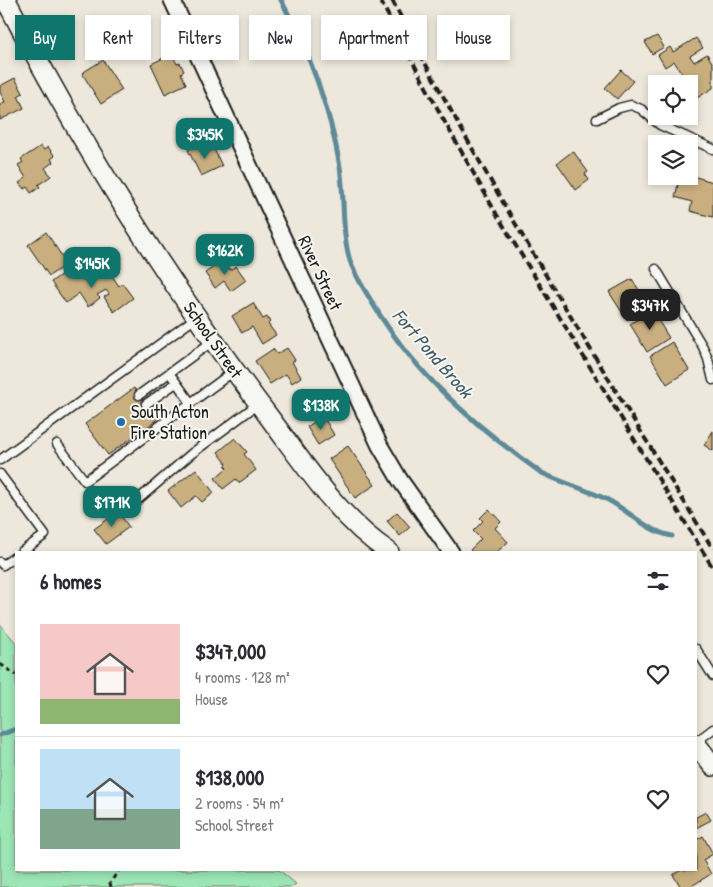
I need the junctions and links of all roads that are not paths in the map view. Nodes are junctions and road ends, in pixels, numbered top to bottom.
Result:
1 (6, 0) edge
2 (172, 0) edge
3 (597, 119) dead end
4 (713, 149) edge
5 (656, 269) dead end
6 (197, 317) junction
7 (213, 341) junction
8 (234, 371) junction
9 (169, 373) junction
10 (713, 380) edge
11 (176, 383) junction
12 (139, 395) dead end
13 (191, 403) junction
14 (146, 404) dead end
15 (258, 404) junction
16 (58, 444) dead end
17 (0, 460) edge
18 (0, 474) edge
19 (126, 510) dead end
20 (22, 551) edge
21 (388, 551) edge
22 (449, 551) edge
23 (15, 557) edge
24 (0, 562) edge
25 (697, 651) edge
26 (713, 676) edge
27 (713, 729) edge
28 (697, 742) edge
29 (697, 744) edge
30 (713, 766) edge

1 - 6 street, School Street
2 - 22 street, River Street
3 - 4 lane
5 - 10 lane
6 - 7 street, School Street
6 - 17 lane
7 - 8 street, School Street
7 - 9 lane
8 - 13 lane
8 - 15 street, School Street
9 - 11 lane
9 - 12 lane
11 - 13 lane
11 - 14 lane
13 - 16 lane
15 - 19 lane
15 - 21 street, School Street
18 - 20 lane
23 - 24 lane
25 - 26 lane
27 - 28 lane
29 - 30 street

